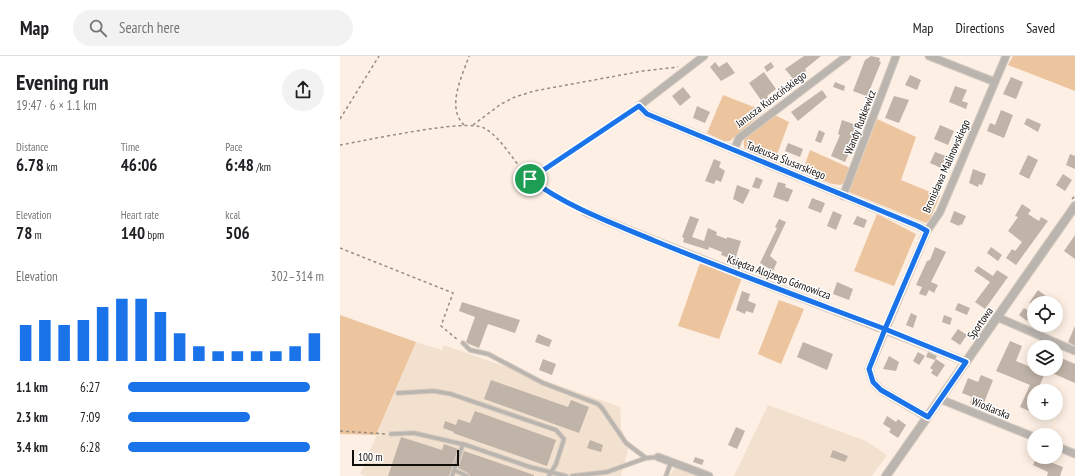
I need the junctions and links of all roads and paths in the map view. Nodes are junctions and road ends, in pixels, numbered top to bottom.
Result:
1 (378, 56) edge
2 (468, 56) edge
3 (704, 56) edge
4 (847, 56) edge
5 (896, 56) edge
6 (929, 56) edge
7 (1006, 56) edge
8 (682, 66) dead end
9 (995, 82) junction
10 (639, 106) junction
11 (340, 120) edge
12 (464, 125) junction
13 (473, 125) junction
14 (340, 146) edge
15 (734, 150) junction
16 (530, 179) junction
17 (844, 196) junction
18 (1075, 206) edge
19 (585, 212) joint
20 (927, 231) junction
21 (340, 248) edge
22 (997, 317) junction
23 (885, 329) junction
24 (463, 343) joint
25 (1075, 351) edge
26 (966, 362) junction
27 (398, 393) dead end
28 (940, 398) junction
29 (928, 417) junction
30 (340, 430) edge
31 (391, 434) joint
32 (1027, 434) edge
33 (464, 444) junction
34 (1063, 449) edge
35 (1075, 454) edge
36 (658, 457) joint
37 (646, 458) junction
38 (672, 461) junction
39 (454, 470) junction
40 (550, 474) edge
41 (452, 476) edge
42 (467, 476) edge
43 (566, 476) edge
44 (572, 476) edge
45 (666, 476) edge
46 (709, 476) edge
47 (886, 476) edge

1 - 11 path
2 - 12 path
3 - 10 street
4 - 15 street, Janusza Kusocińskiego
5 - 17 street, Wandy Rutkiewicz
6 - 9 street
7 - 9 street, Bronisława Malinowskiego
8 - 13 path
9 - 20 street, Bronisława Malinowskiego
10 - 15 street, Tadeusza Ślusarskiego
10 - 16 path
12 - 13 path
12 - 14 path
13 - 16 path
15 - 17 street, Tadeusza Ślusarskiego
16 - 19 path
17 - 20 street, Tadeusza Ślusarskiego
18 - 22 street, Sportowa
19 - 23 street, Księdza Alojzego Górnowicza
20 - 23 street, Bronisława Malinowskiego
21 - 24 path
22 - 25 street
22 - 26 street, Sportowa
23 - 26 street, Księdza Alojzego Górnowicza
23 - 29 street, Bronisława Malinowskiego
24 - 37 lane
26 - 28 street, Sportowa
27 - 40 lane
28 - 29 street, Sportowa
28 - 32 street, Wioślarska
29 - 47 street, Sportowa
30 - 31 path
31 - 33 lane
33 - 39 lane
33 - 40 lane
34 - 35 street
36 - 37 lane
36 - 38 street
37 - 44 lane
38 - 45 lane
38 - 46 street
39 - 41 lane
39 - 42 lane
40 - 43 lane

